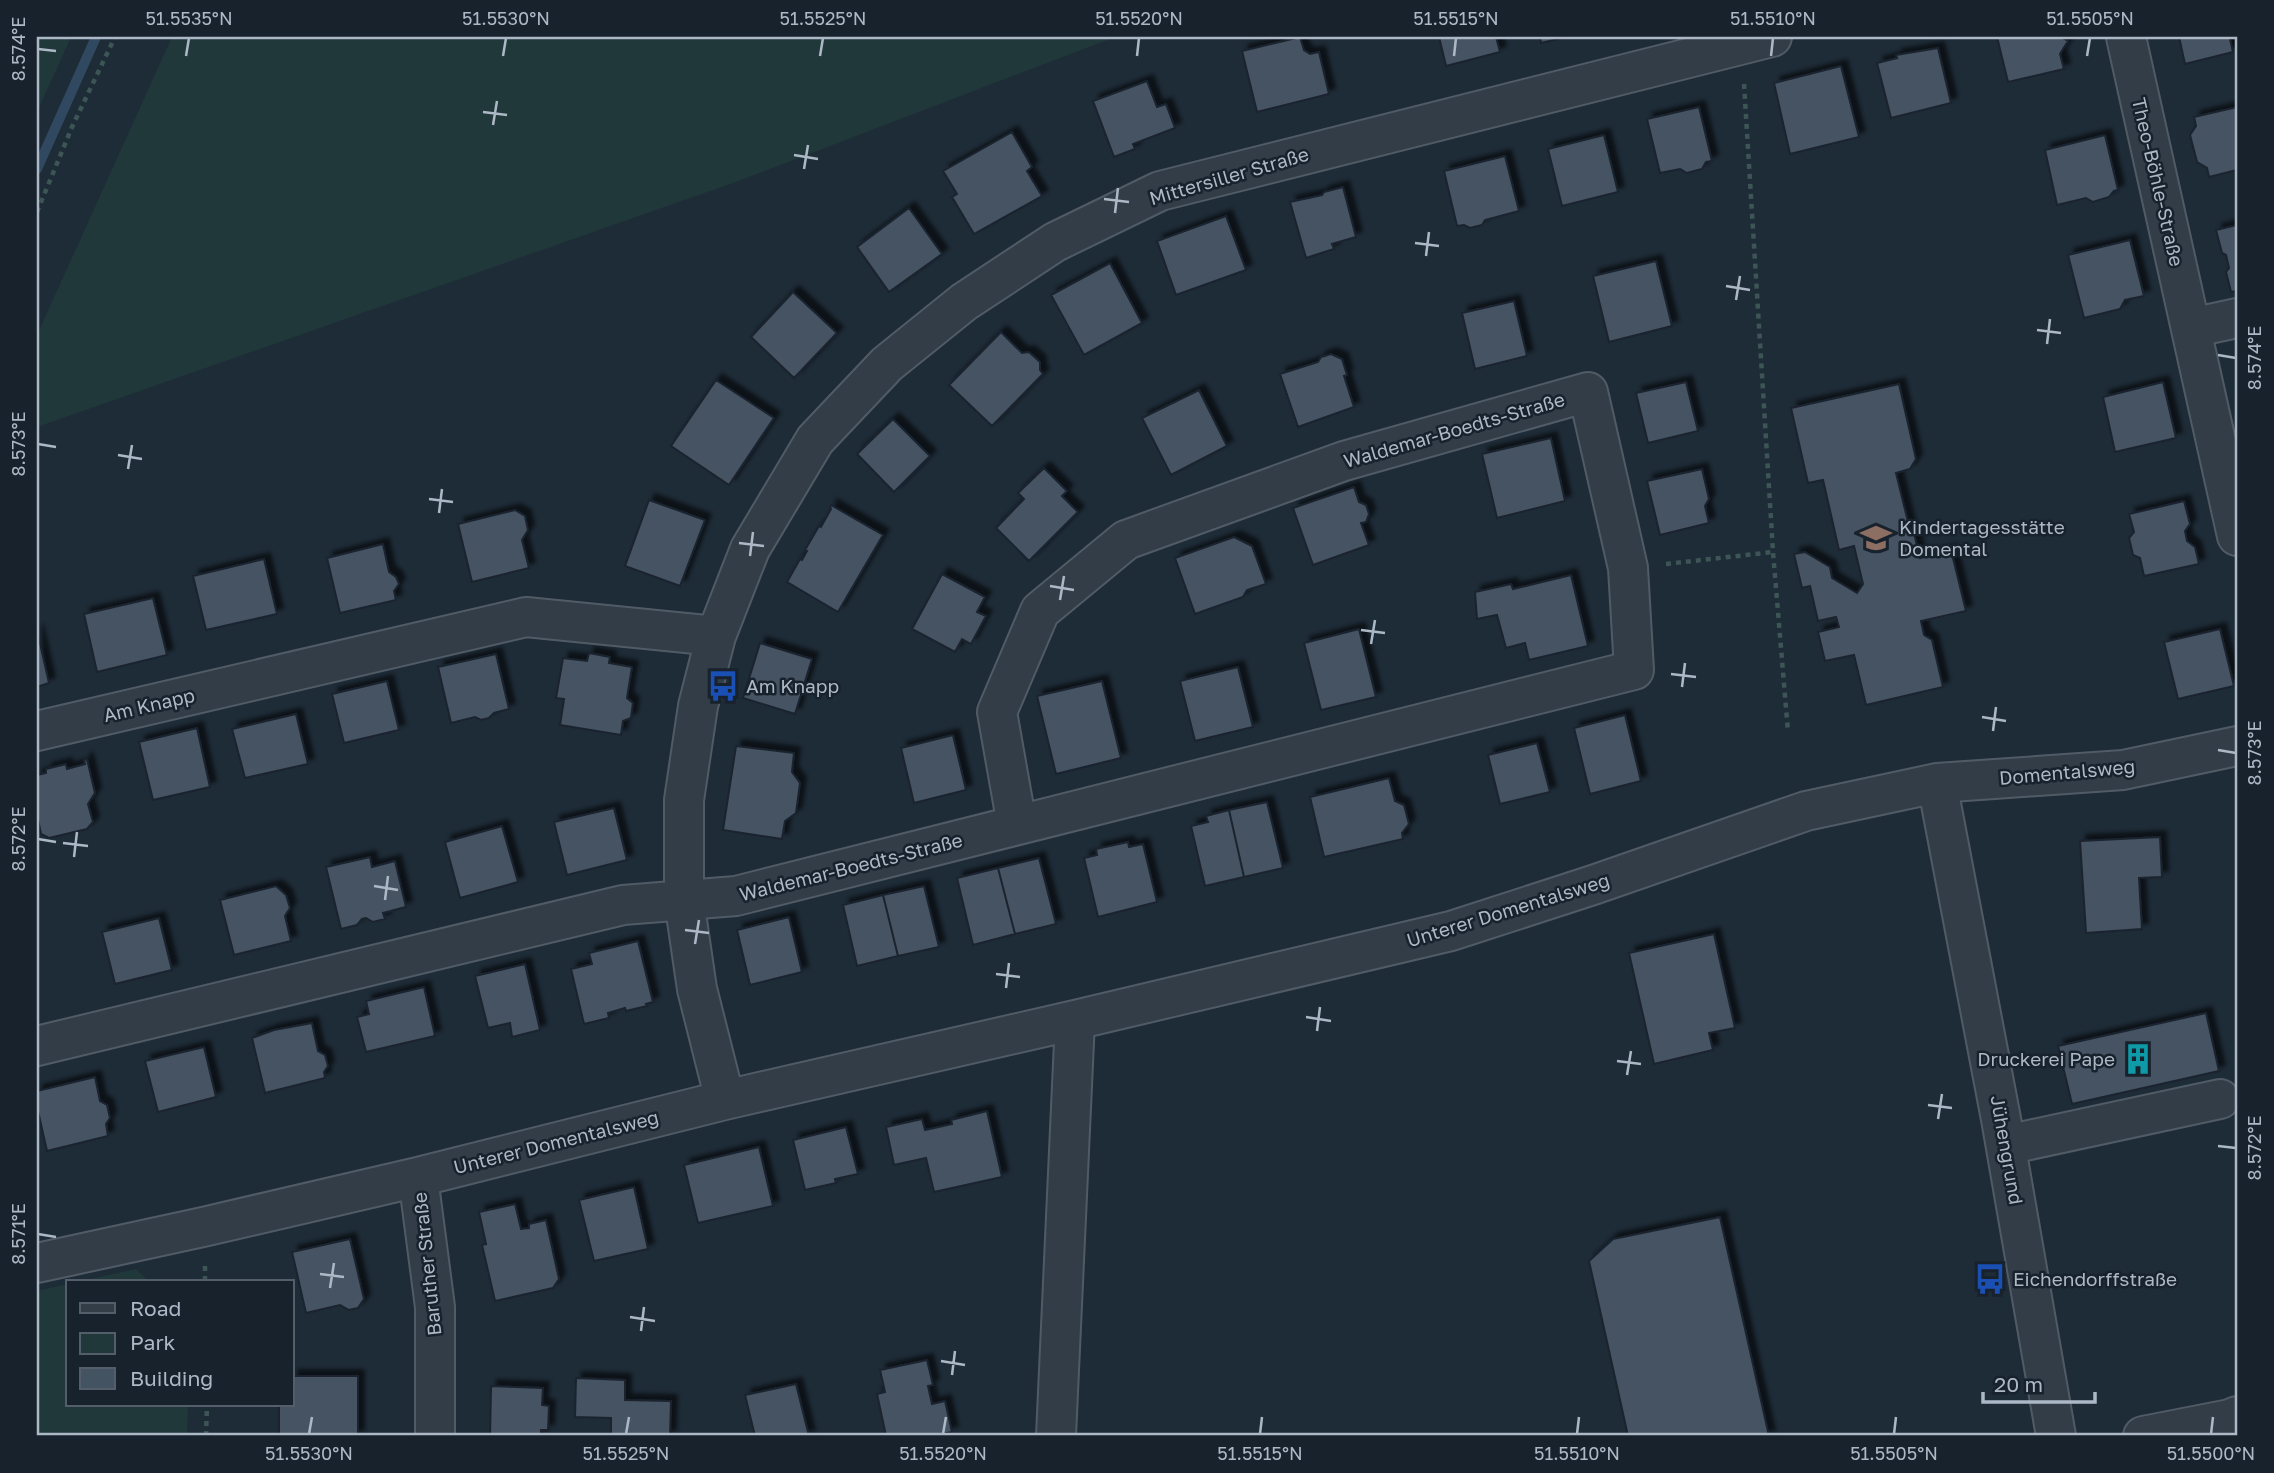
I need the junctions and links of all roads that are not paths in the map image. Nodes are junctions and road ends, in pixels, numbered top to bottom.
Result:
1 (2126, 37) edge
2 (1757, 41) edge
3 (2237, 318) edge
4 (2190, 328) junction
5 (2237, 536) edge
6 (716, 636) junction
7 (37, 731) edge
8 (2237, 746) edge
9 (1937, 783) junction
10 (1017, 825) junction
11 (684, 900) junction
12 (1075, 1020) junction
13 (37, 1046) edge
14 (2220, 1099) dead end
15 (725, 1100) junction
16 (2006, 1145) junction
17 (418, 1177) junction
18 (37, 1263) edge
19 (2237, 1416) edge
20 (435, 1436) edge
21 (1056, 1436) edge
22 (2056, 1436) edge
23 (2143, 1436) edge

1 - 4 street, Theo-Böhle-Straße
2 - 6 street, Mittersiller Straße
3 - 4 street
4 - 5 street, Theo-Böhle-Straße
6 - 7 street, Am Knapp
6 - 11 street, Mittersiller Straße
8 - 9 street, Domentalsweg
9 - 12 street, Unterer Domentalsweg
9 - 16 street, Jühengrund
10 - 10 street, Waldemar-Boedts-Straße
10 - 11 street, Waldemar-Boedts-Straße
11 - 13 street
11 - 15 street, Mittersiller Straße
12 - 15 street, Unterer Domentalsweg
12 - 21 street
14 - 16 street
15 - 17 street, Unterer Domentalsweg
16 - 22 street, Jühengrund
17 - 18 street, Unterer Domentalsweg
17 - 20 street, Baruther Straße
19 - 23 street

